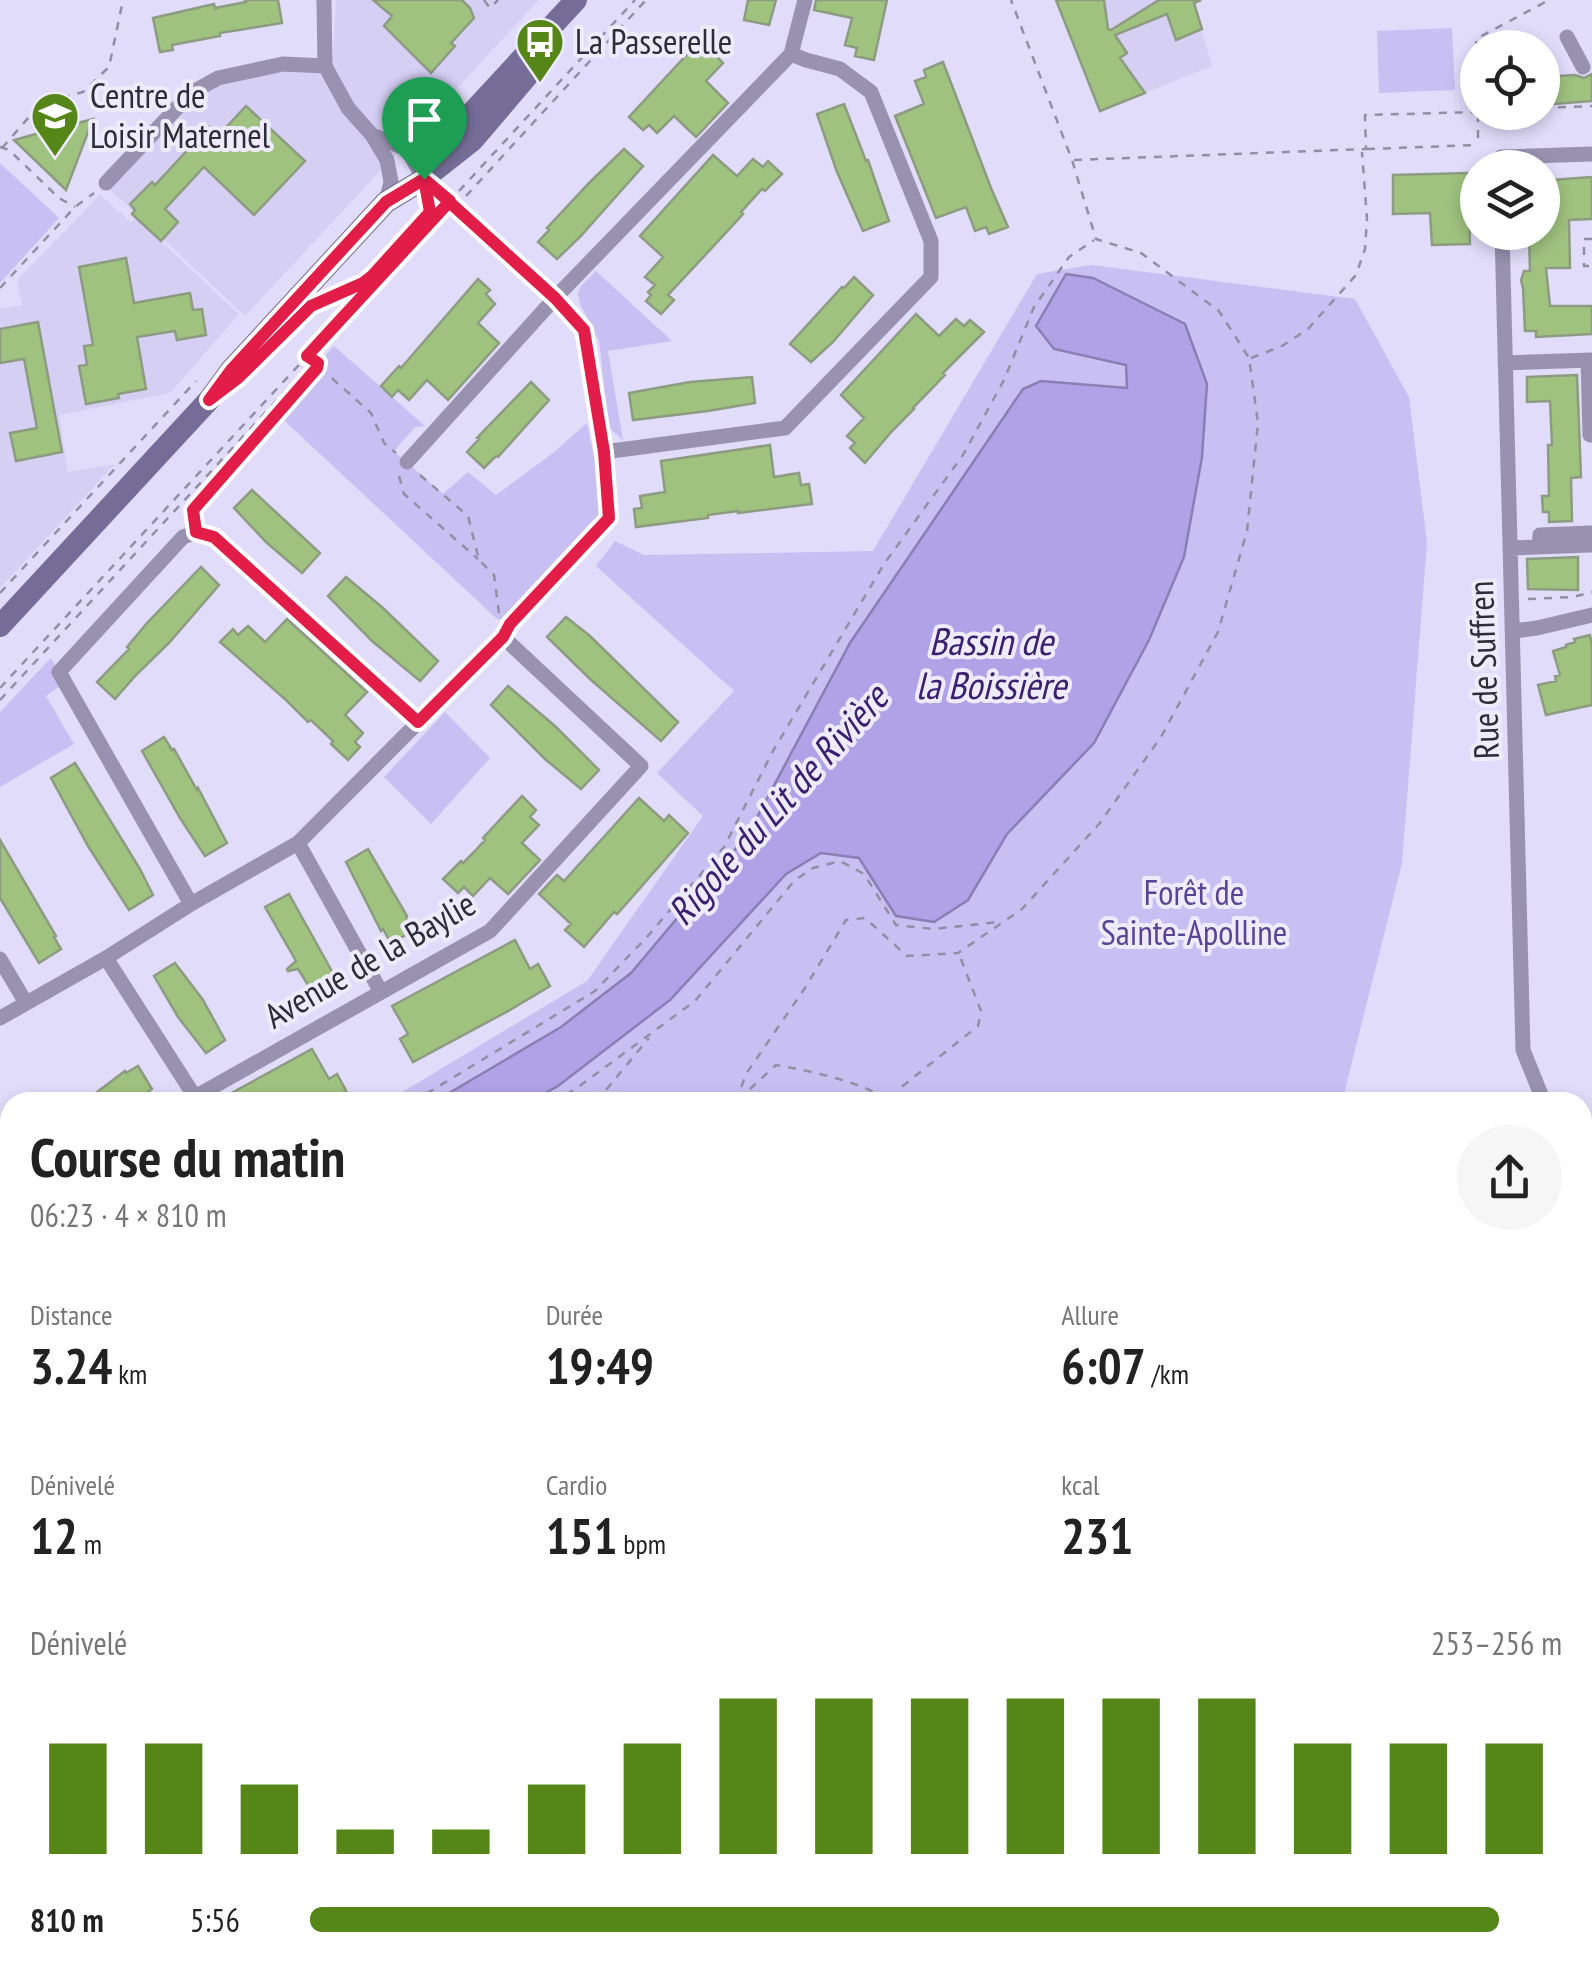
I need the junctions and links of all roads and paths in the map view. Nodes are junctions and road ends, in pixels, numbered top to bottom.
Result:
1 (123, 0) edge
2 (324, 0) edge
3 (484, 0) edge
4 (498, 0) edge
5 (592, 0) edge
6 (635, 0) edge
7 (646, 0) edge
8 (805, 0) edge
9 (1011, 0) edge
10 (1549, 0) edge
11 (569, 3) edge
12 (1493, 30) edge
13 (1568, 38) dead end
14 (791, 54) junction
15 (1587, 64) edge
16 (325, 66) junction
17 (1592, 106) edge
18 (1560, 107) edge
19 (1460, 112) edge
20 (1478, 130) edge
21 (372, 135) junction
22 (442, 146) junction
23 (1, 148) edge
24 (407, 149) junction
25 (1364, 149) junction
26 (1592, 154) edge
27 (1560, 157) edge
28 (387, 160) junction
29 (1072, 160) junction
30 (424, 179) junction
31 (106, 183) joint
32 (386, 202) junction
33 (453, 204) junction
34 (74, 208) junction
35 (1096, 239) junction
36 (1592, 239) edge
37 (1502, 250) edge
38 (1592, 266) edge
39 (0, 288) edge
40 (555, 298) junction
41 (359, 300) dead end
42 (307, 356) junction
43 (1249, 358) junction
44 (1590, 360) edge
45 (315, 362) junction
46 (1505, 363) junction
47 (202, 374) dead end
48 (209, 400) junction
49 (1591, 435) edge
50 (391, 448) junction
51 (604, 452) junction
52 (1590, 454) dead end
53 (407, 462) junction
54 (196, 532) junction
55 (1539, 547) dead end
56 (1510, 548) junction
57 (479, 560) junction
58 (1592, 592) edge
59 (0, 593) edge
60 (1511, 598) junction
61 (1592, 616) edge
62 (0, 626) edge
63 (507, 631) junction
64 (1514, 631) junction
65 (0, 688) edge
66 (0, 700) edge
67 (418, 722) junction
68 (298, 843) junction
69 (191, 904) junction
70 (1004, 921) junction
71 (958, 953) junction
72 (0, 958) edge
73 (106, 958) junction
74 (381, 992) junction
75 (26, 1003) junction
76 (0, 1018) edge
77 (654, 1031) junction
78 (185, 1092) edge
79 (204, 1092) edge
80 (429, 1092) edge
81 (570, 1092) edge
82 (604, 1092) edge
83 (740, 1092) edge
84 (747, 1092) edge
85 (872, 1092) edge
86 (898, 1092) edge
87 (1540, 1092) edge

1 - 23 path
2 - 16 street
3 - 4 path
5 - 30 street
6 - 33 path
7 - 33 path
8 - 14 street
9 - 29 path
10 - 12 path
11 - 22 street
13 - 15 street
14 - 40 street
14 - 51 street
16 - 21 street
16 - 31 street
17 - 18 path
19 - 25 path
20 - 25 path
21 - 24 street
21 - 28 street
22 - 24 street
22 - 30 street
23 - 34 path
24 - 30 street
25 - 29 path
25 - 43 path
26 - 27 street
28 - 30 street
28 - 32 street
29 - 35 path
30 - 32 street
30 - 33 street
30 - 48 street
31 - 34 path
32 - 48 street
33 - 40 street
33 - 45 path
34 - 39 path
35 - 43 path
35 - 80 path
36 - 38 path
37 - 46 street, Rue de Suffren
40 - 51 street
40 - 53 street
41 - 42 path
42 - 45 path
42 - 65 path
43 - 70 path
44 - 46 street
44 - 49 street
45 - 50 path
45 - 54 path
45 - 66 path
46 - 56 street, Rue de Suffren
47 - 59 path
48 - 62 street
49 - 52 street
50 - 53 path
50 - 57 path
51 - 63 street
53 - 57 path
54 - 67 street
54 - 69 street
55 - 56 street
56 - 60 street, Rue de Suffren
57 - 63 path
58 - 60 path
60 - 64 street, Rue de Suffren
61 - 64 street
63 - 67 street
63 - 74 street, Avenue de la Baylie
64 - 87 street, Rue de Suffren
67 - 68 street
68 - 69 street
68 - 74 street
69 - 73 street
70 - 71 path
70 - 77 path
71 - 83 path
71 - 86 path
72 - 75 street
73 - 75 street
73 - 78 street
74 - 79 street, Avenue de la Baylie
75 - 76 street
77 - 81 path
77 - 82 path
84 - 85 path

